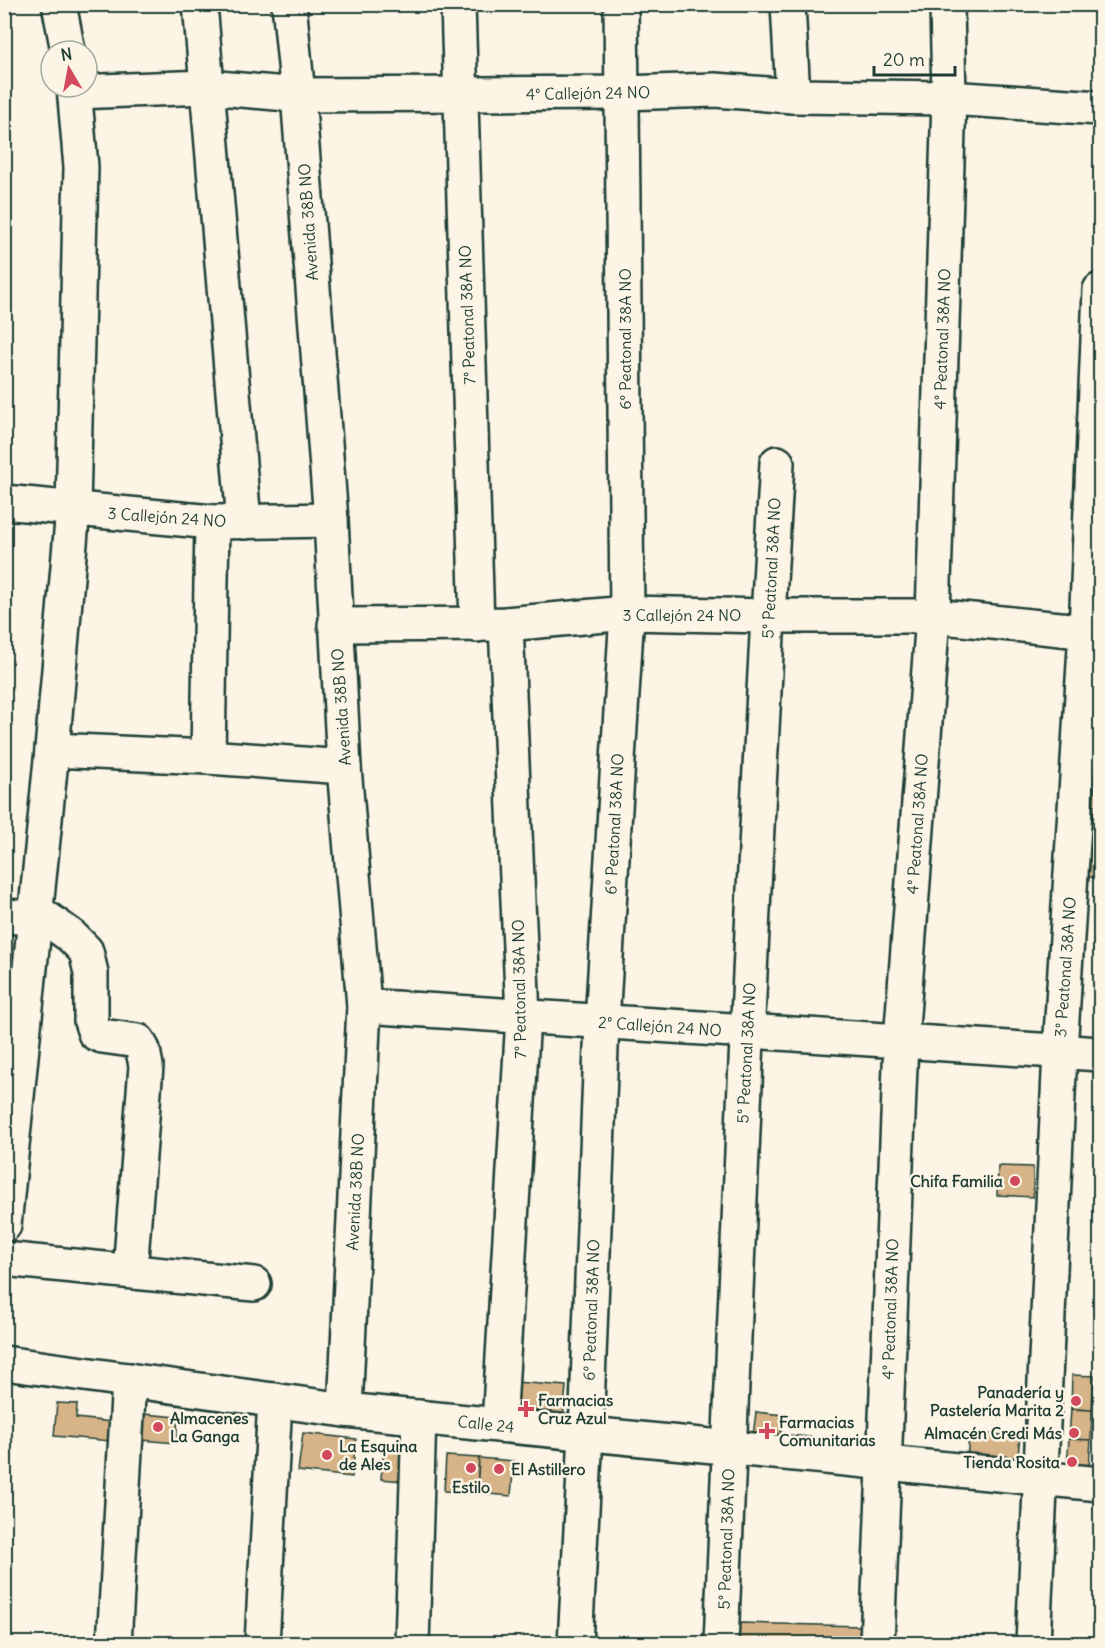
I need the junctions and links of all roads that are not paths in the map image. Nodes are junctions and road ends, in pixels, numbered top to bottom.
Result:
1 (59, 4) edge
2 (200, 4) edge
3 (289, 4) edge
4 (458, 4) edge
5 (621, 4) edge
6 (788, 4) edge
7 (947, 4) edge
8 (66, 39) edge
9 (207, 87) junction
10 (99, 89) edge
11 (623, 93) junction
12 (460, 94) junction
13 (298, 95) junction
14 (793, 96) junction
15 (949, 98) junction
16 (76, 99) edge
17 (1101, 108) edge
18 (1101, 290) edge
19 (777, 463) dead end
20 (4, 502) edge
21 (73, 509) junction
22 (331, 520) junction
23 (228, 522) junction
24 (627, 613) junction
25 (768, 616) junction
26 (933, 616) junction
27 (335, 625) junction
28 (491, 625) junction
29 (1093, 632) edge
30 (52, 750) junction
31 (208, 757) junction
32 (344, 767) junction
33 (25, 915) edge
34 (363, 1006) junction
35 (523, 1017) junction
36 (602, 1022) junction
37 (747, 1031) junction
38 (901, 1041) junction
39 (1060, 1051) junction
40 (1101, 1054) edge
41 (4, 1225) edge
42 (4, 1259) edge
43 (130, 1271) junction
44 (254, 1284) dead end
45 (4, 1364) edge
46 (129, 1380) junction
47 (275, 1400) junction
48 (345, 1410) junction
49 (419, 1417) junction
50 (499, 1425) junction
51 (586, 1434) junction
52 (729, 1448) junction
53 (884, 1463) junction
54 (1041, 1478) junction
55 (1101, 1484) edge
56 (114, 1644) edge
57 (262, 1644) edge
58 (412, 1644) edge
59 (574, 1644) edge
60 (721, 1644) edge
61 (877, 1644) edge
62 (1033, 1644) edge

1 - 8 street
2 - 9 street
3 - 13 street, Avenida 38B NO
4 - 12 street, 7° Peatonal 38A NO
5 - 11 street, 6º Peatonal 38A NO
6 - 14 street
7 - 15 street, 4° Peatonal 38A NO
9 - 10 street, 4° Callejón 24 NO
9 - 13 street, 4° Callejón 24 NO
9 - 23 street
11 - 12 street, 4° Callejón 24 NO
11 - 14 street, 4° Callejón 24 NO
11 - 24 street, 6º Peatonal 38A NO
12 - 13 street, 4° Callejón 24 NO
12 - 28 street, 7° Peatonal 38A NO
13 - 22 street, Avenida 38B NO
14 - 15 street, 4° Callejón 24 NO
15 - 17 street, 4° Callejón 24 NO
15 - 26 street, 4° Peatonal 38A NO
16 - 21 street
18 - 29 street, 3° Peatonal 38A NO
19 - 25 street, 5° Peatonal 38A NO
20 - 21 street, 3 Callejón 24 NO
21 - 23 street, 3 Callejón 24 NO
21 - 30 street
22 - 23 street, 3 Callejón 24 NO
22 - 27 street, Avenida 38B NO
23 - 31 street
24 - 25 street, 3 Callejón 24 NO
24 - 28 street, 3 Callejón 24 NO
24 - 36 street, 6º Peatonal 38A NO
25 - 26 street, 3 Callejón 24 NO
25 - 37 street, 5° Peatonal 38A NO
26 - 29 street, 3 Callejón 24 NO
26 - 38 street, 4° Peatonal 38A NO
27 - 28 street, 3 Callejón 24 NO
27 - 32 street, Avenida 38B NO
28 - 35 street, 7° Peatonal 38A NO
29 - 39 street, 3° Peatonal 38A NO
30 - 31 street
30 - 33 street
31 - 32 street
32 - 34 street, Avenida 38B NO
33 - 41 street
33 - 43 street
34 - 35 street, 2° Callejón 24 NO
34 - 48 street, Avenida 38B NO
35 - 36 street, 2° Callejón 24 NO
35 - 50 street, 7° Peatonal 38A NO
36 - 37 street, 2° Callejón 24 NO
36 - 51 street, 6º Peatonal 38A NO
37 - 38 street, 2° Callejón 24 NO
37 - 52 street, 5° Peatonal 38A NO
38 - 39 street, 2° Callejón 24 NO
38 - 53 street, 4° Peatonal 38A NO
39 - 40 street, 2° Callejón 24 NO
39 - 54 street, 3° Peatonal 38A NO
42 - 43 street
43 - 44 street
45 - 46 street, Calle 24
46 - 47 street, Calle 24
46 - 56 street
47 - 48 street, Calle 24
47 - 57 street
48 - 49 street, Calle 24
49 - 50 street, Calle 24
49 - 58 street
50 - 51 street, Calle 24
51 - 52 street, Calle 24
51 - 59 street, 6º Peatonal 38A NO
52 - 53 street, Calle 24
52 - 60 street, 5° Peatonal 38A NO
53 - 54 street, Calle 24
53 - 61 street, 4° Peatonal 38A NO
54 - 55 street, Calle 24
54 - 62 street, 3° Peatonal 38A NO

